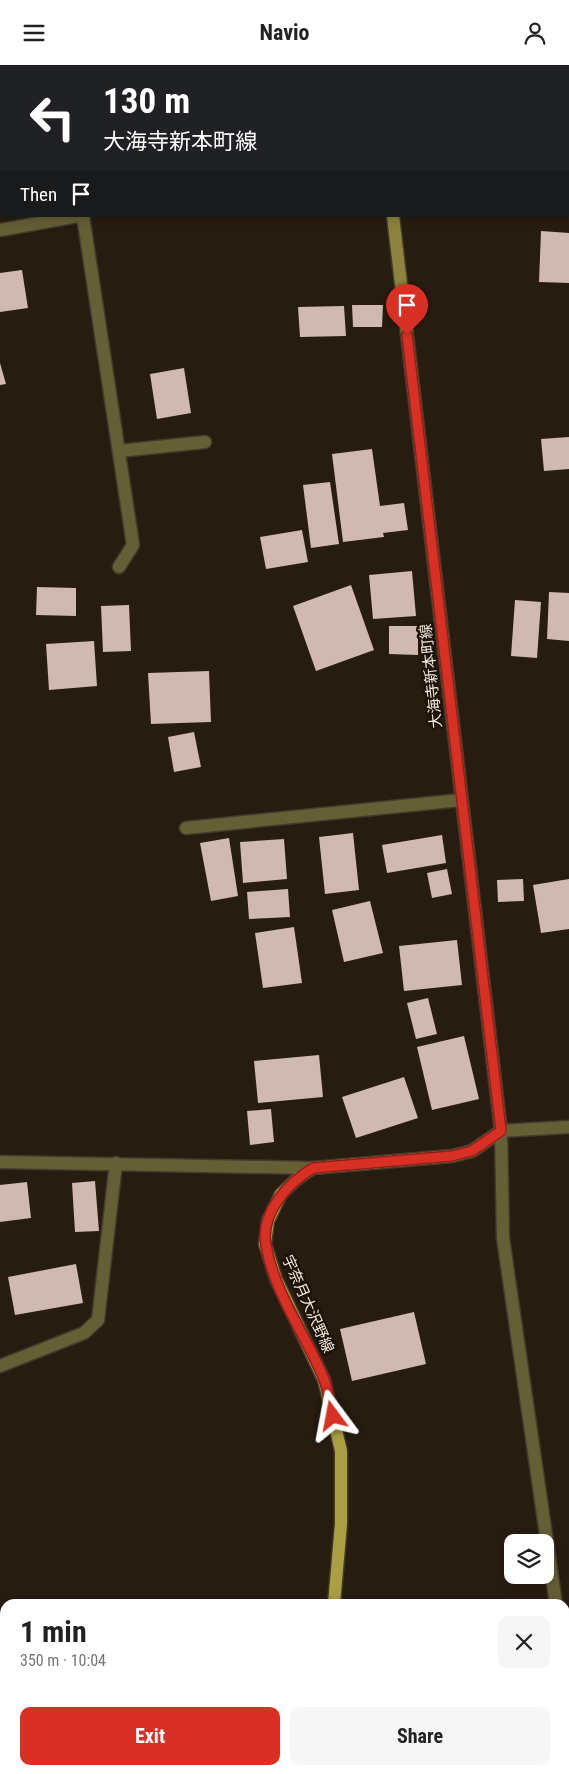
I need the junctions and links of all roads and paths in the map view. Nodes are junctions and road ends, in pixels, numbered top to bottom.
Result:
1 (72, 217) edge
2 (83, 217) edge
3 (393, 217) edge
4 (0, 230) edge
5 (205, 442) dead end
6 (119, 451) junction
7 (119, 567) dead end
8 (461, 800) junction
9 (186, 828) dead end
10 (569, 1127) edge
11 (501, 1131) junction
12 (0, 1162) edge
13 (116, 1163) junction
14 (313, 1168) junction
15 (0, 1366) edge
16 (334, 1599) edge
17 (555, 1599) edge

1 - 4 street
2 - 6 street
3 - 8 main road, 大海寺新本町線
5 - 6 street
6 - 7 street
8 - 9 street
8 - 11 main road, 大海寺新本町線
10 - 11 street
11 - 14 main road
11 - 17 street
12 - 13 street
13 - 14 street
13 - 15 street
14 - 16 main road, 宇奈月大沢野線

